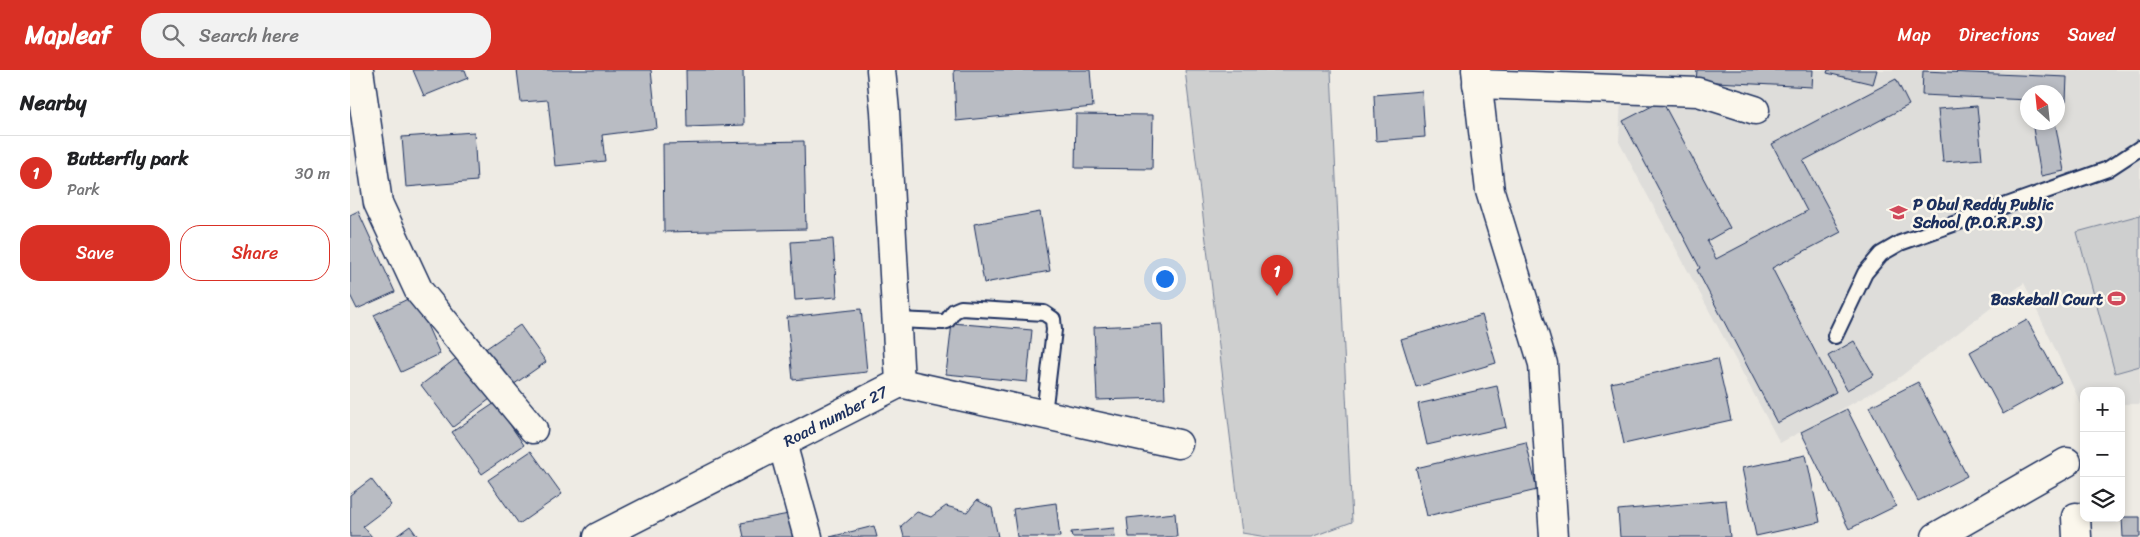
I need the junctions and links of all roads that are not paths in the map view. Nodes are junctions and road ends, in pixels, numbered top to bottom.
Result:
1 (359, 70) edge
2 (881, 70) edge
3 (1476, 77) edge
4 (1755, 110) dead end
5 (2140, 148) edge
6 (897, 320) junction
7 (1835, 336) dead end
8 (900, 383) junction
9 (1044, 414) junction
10 (532, 429) dead end
11 (782, 444) junction
12 (1178, 444) dead end
13 (2067, 462) dead end
14 (598, 537) edge
15 (808, 537) edge
16 (1554, 537) edge
17 (1936, 537) edge

1 - 10 street
2 - 6 street, Road number 27
3 - 4 street
3 - 16 street
5 - 7 lane
6 - 8 street, Road number 27
6 - 9 lane
8 - 9 street
8 - 11 street, Road number 27
9 - 12 street
11 - 14 street, Road number 27
11 - 15 street
13 - 17 street

